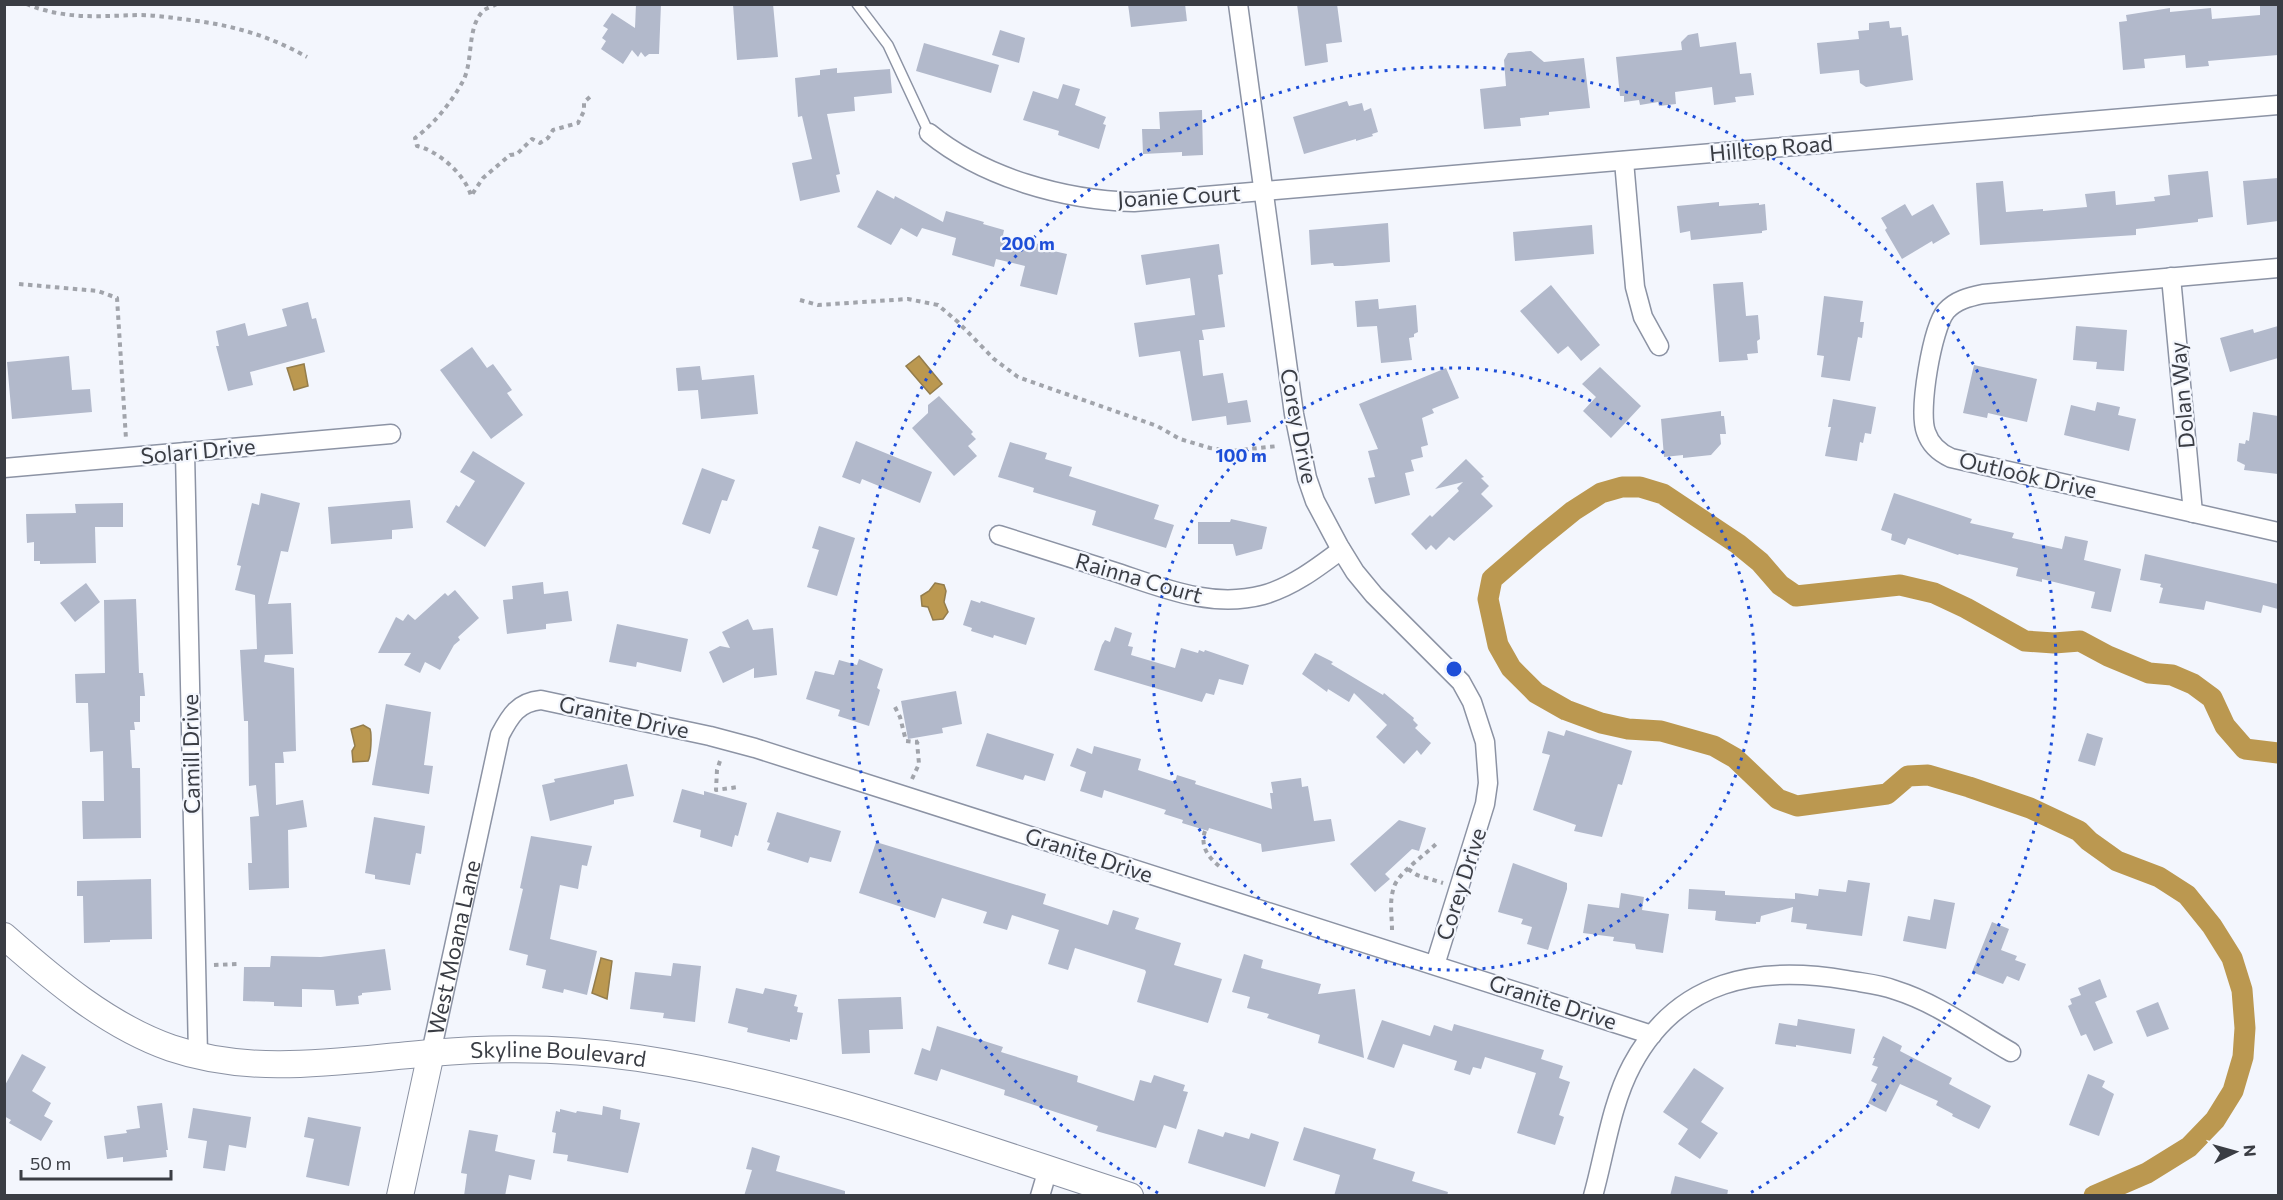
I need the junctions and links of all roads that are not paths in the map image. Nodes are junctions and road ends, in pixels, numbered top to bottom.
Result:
1 (857, 4) edge
2 (1238, 4) edge
3 (2278, 105) edge
4 (929, 133) joint
5 (1624, 161) junction
6 (1263, 191) junction
7 (2278, 268) edge
8 (2171, 278) junction
9 (1659, 346) dead end
10 (391, 434) dead end
11 (185, 452) junction
12 (4, 468) edge
13 (2193, 513) junction
14 (2278, 532) edge
15 (999, 535) dead end
16 (1341, 550) junction
17 (521, 705) joint
18 (4, 936) edge
19 (1435, 964) junction
20 (1652, 1035) junction
21 (2011, 1052) dead end
22 (431, 1053) junction
23 (198, 1055) junction
24 (1048, 1169) junction
25 (400, 1196) edge
26 (1040, 1196) edge
27 (1130, 1196) edge
28 (1593, 1196) edge

1 - 4 lane
2 - 6 street, Corey Drive
3 - 5 street, Hilltop Road
4 - 6 street, Joanie Court
5 - 6 street, Hilltop Road
5 - 9 street
6 - 16 street, Corey Drive
7 - 8 street, Outlook Drive
8 - 13 street, Dolan Way
8 - 13 street, Outlook Drive
10 - 11 street, Solari Drive
11 - 12 street, Solari Drive
11 - 23 street, Camill Drive
13 - 14 street, Outlook Drive
15 - 16 street, Rainna Court
16 - 19 street, Corey Drive
17 - 19 street, Granite Drive
17 - 22 street, West Moana Lane
18 - 23 street, Skyline Boulevard
19 - 20 street, Granite Drive
20 - 21 street
20 - 28 street
22 - 23 street, Skyline Boulevard
22 - 24 street, Skyline Boulevard
22 - 25 street, West Moana Lane
24 - 26 street
24 - 27 street, Skyline Boulevard

